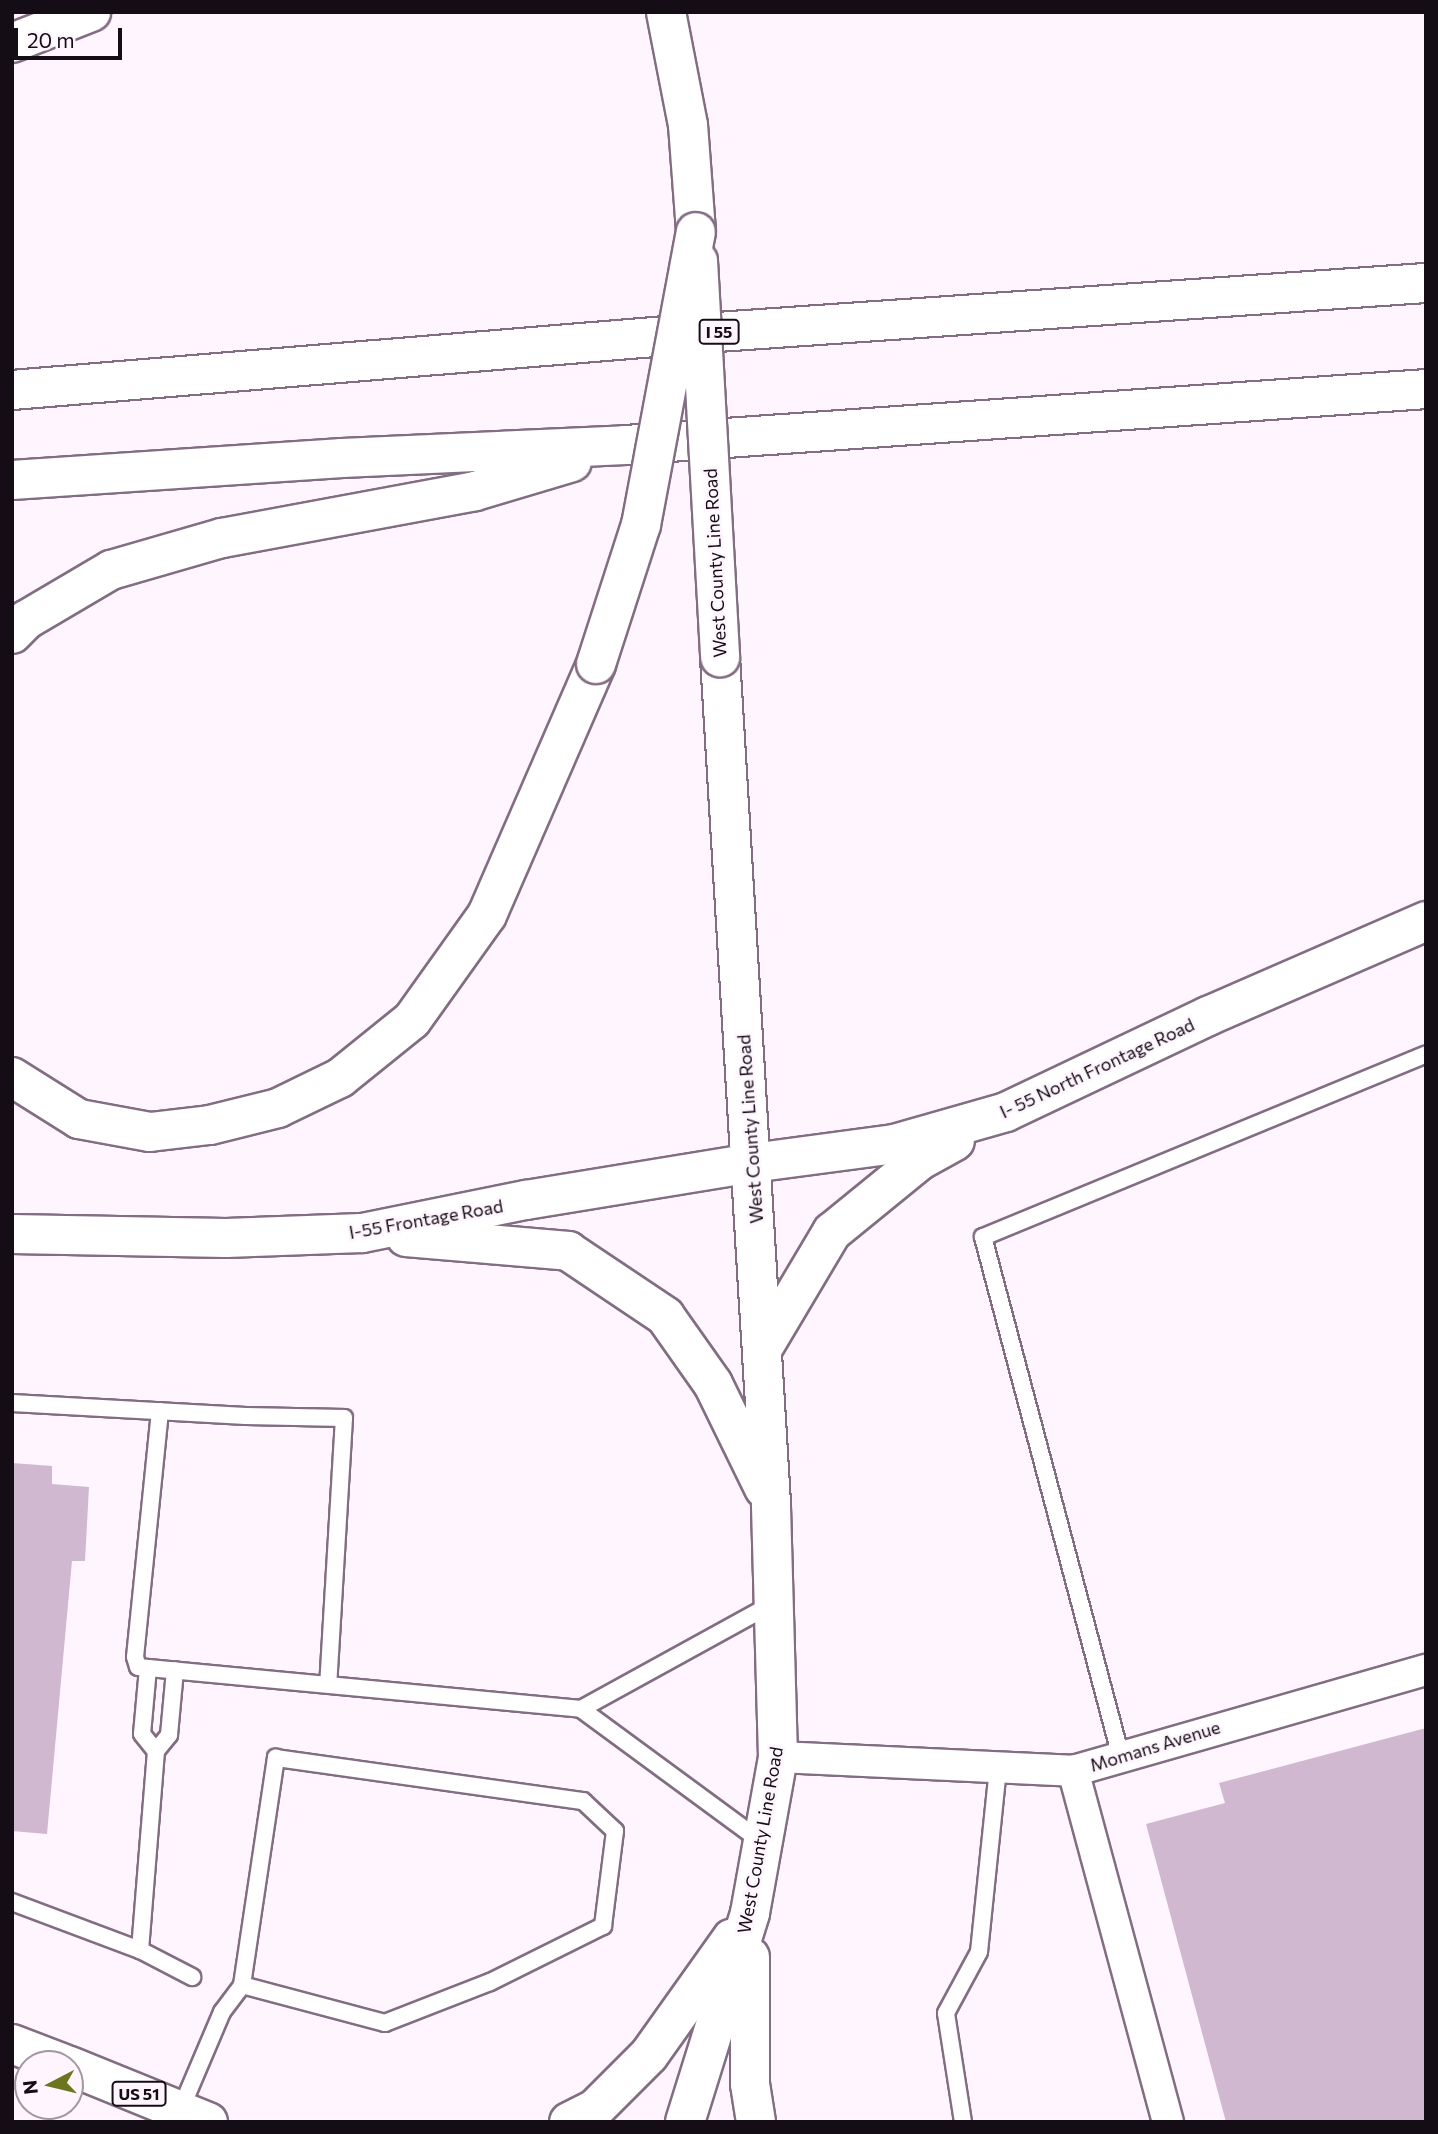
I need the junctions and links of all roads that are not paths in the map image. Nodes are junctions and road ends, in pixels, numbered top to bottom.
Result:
1 (78, 12) edge
2 (91, 12) edge
3 (666, 12) edge
4 (12, 31) edge
5 (12, 43) edge
6 (696, 232) junction
7 (1426, 283) edge
8 (1426, 389) edge
9 (12, 390) edge
10 (626, 445) junction
11 (12, 480) edge
12 (12, 634) edge
13 (1426, 921) edge
14 (1426, 1054) edge
15 (12, 1077) edge
16 (1006, 1112) junction
17 (752, 1163) junction
18 (362, 1233) junction
19 (12, 1234) edge
20 (762, 1348) junction
21 (12, 1403) edge
22 (160, 1411) junction
23 (771, 1503) junction
24 (774, 1603) junction
25 (148, 1668) junction
26 (175, 1670) junction
27 (1426, 1670) edge
28 (328, 1684) junction
29 (581, 1709) junction
30 (156, 1751) junction
31 (778, 1757) junction
32 (1121, 1757) junction
33 (998, 1768) junction
34 (1073, 1771) junction
35 (763, 1842) junction
36 (12, 1902) edge
37 (750, 1913) junction
38 (140, 1950) junction
39 (192, 1977) dead end
40 (242, 1986) junction
41 (84, 2072) edge
42 (194, 2116) edge
43 (569, 2122) edge
44 (685, 2122) edge
45 (756, 2122) edge
46 (963, 2122) edge
47 (1168, 2122) edge

1 - 4 main road
2 - 5 main road
3 - 6 main road, West County Line Road
6 - 15 main road, bridge
6 - 17 main road, West County Line Road, bridge
7 - 9 main road, I 55
8 - 10 main road
10 - 11 main road
10 - 12 main road
13 - 16 main road, I- 55 North Frontage Road
14 - 32 lane
16 - 17 main road, I- 55 North Frontage Road
16 - 20 main road
17 - 18 main road, I-55 Frontage Road
17 - 20 main road, West County Line Road
18 - 19 main road, I-55 Frontage Road
18 - 23 main road
20 - 23 main road, West County Line Road
21 - 22 lane
22 - 25 lane
22 - 28 lane
23 - 24 main road, West County Line Road
24 - 29 lane
24 - 31 main road, West County Line Road
25 - 26 lane
25 - 30 lane
26 - 28 lane
26 - 30 lane
27 - 32 street, Momans Avenue
28 - 29 lane
29 - 35 lane
30 - 38 lane
31 - 33 street
31 - 35 main road, West County Line Road
32 - 34 street, Momans Avenue
33 - 34 street
33 - 46 lane
34 - 47 street, Momans Avenue
35 - 37 main road, West County Line Road
36 - 38 lane
37 - 43 main road
37 - 44 main road, West County Line Road
37 - 45 main road
38 - 39 lane
40 - 40 lane
40 - 42 lane
41 - 42 main road, US 51

